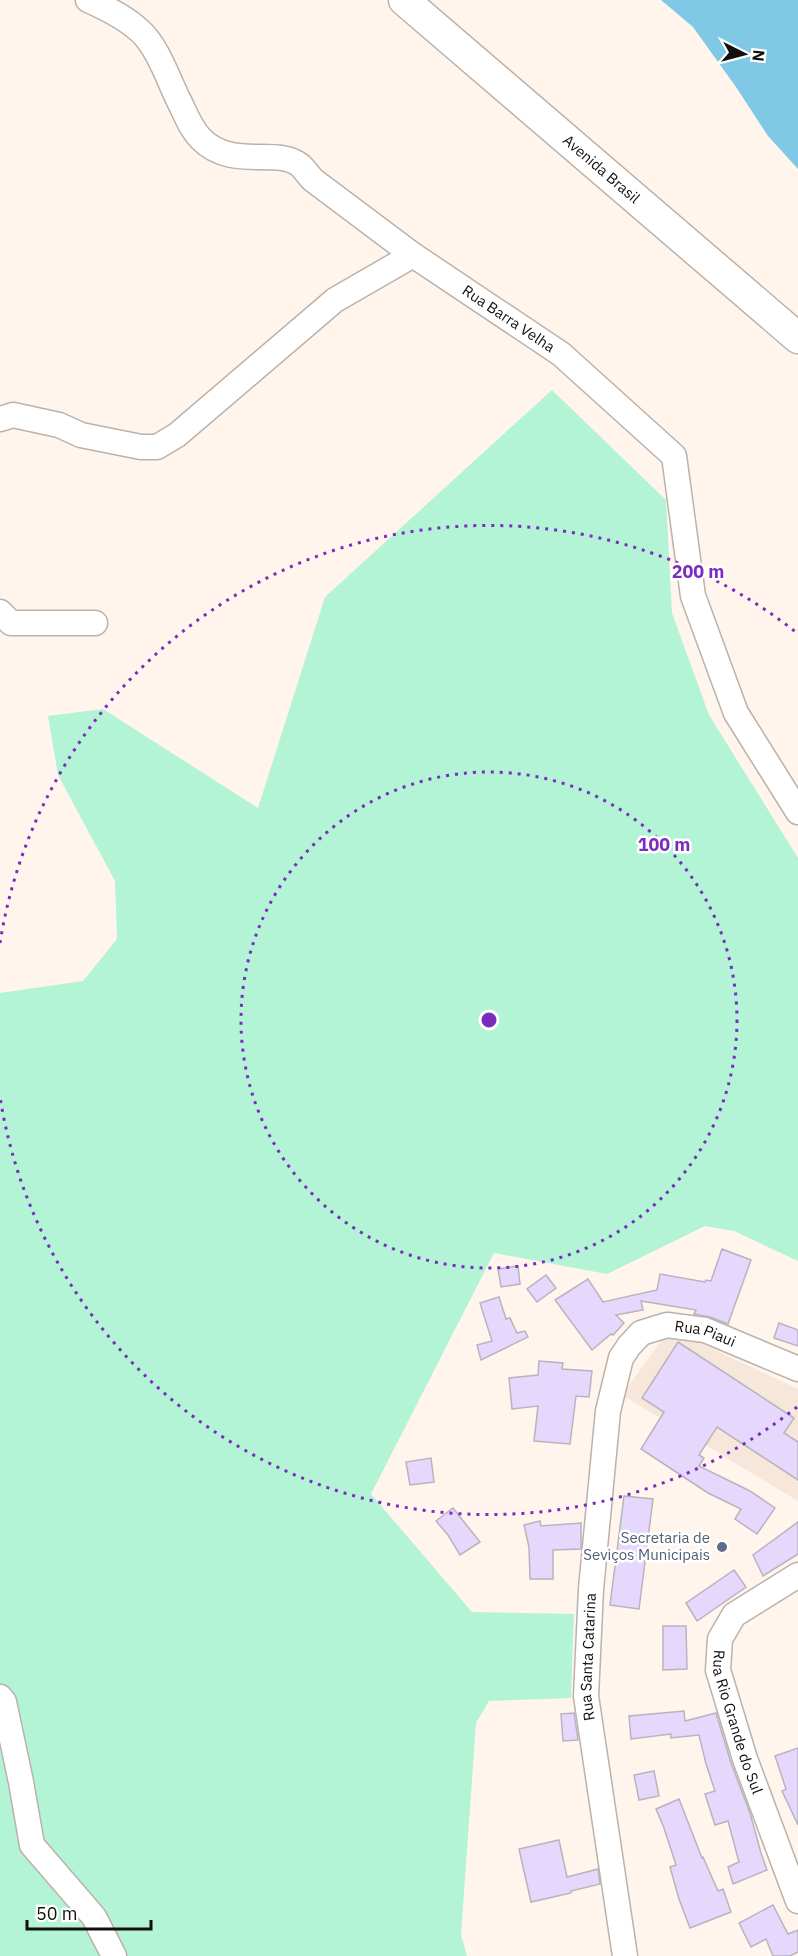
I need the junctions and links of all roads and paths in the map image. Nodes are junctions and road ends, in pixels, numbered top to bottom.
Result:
1 (88, 0) edge
2 (404, 0) edge
3 (413, 255) junction
4 (798, 338) edge
5 (0, 419) edge
6 (0, 612) edge
7 (95, 623) dead end
8 (798, 812) edge
9 (621, 1358) joint
10 (798, 1369) edge
11 (798, 1575) edge
12 (0, 1697) edge
13 (798, 1901) edge
14 (114, 1956) edge
15 (625, 1956) edge

1 - 3 street, Rua Barra Velha
2 - 4 main road, Avenida Brasil
3 - 5 street
3 - 8 street, Rua Barra Velha
6 - 7 street
9 - 10 street, Rua Piaui
9 - 15 street, Rua Santa Catarina
11 - 13 street, Rua Rio Grande do Sul
12 - 14 street

